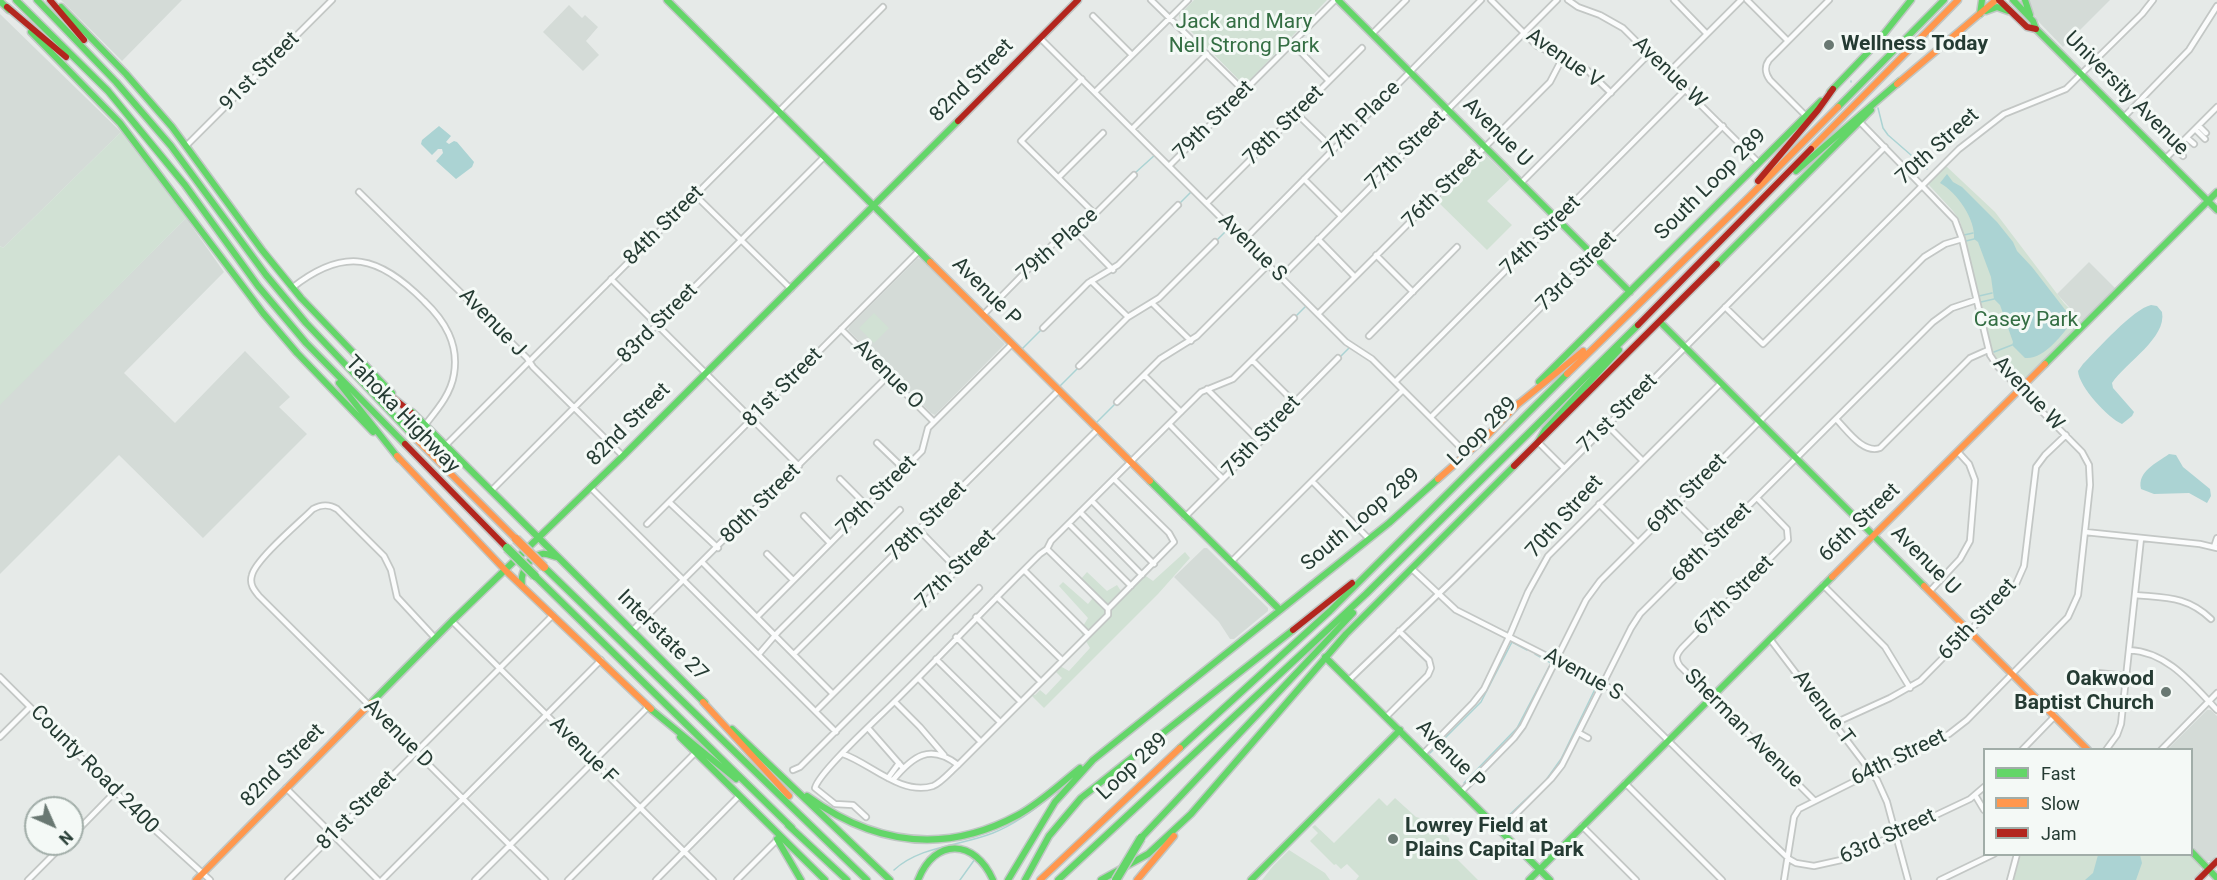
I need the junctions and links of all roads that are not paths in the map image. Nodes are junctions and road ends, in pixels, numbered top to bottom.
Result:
1 (16, 0) edge
2 (37, 0) edge
3 (52, 0) edge
4 (331, 0) edge
5 (667, 0) edge
6 (1078, 0) edge
7 (1151, 0) edge
8 (1188, 0) edge
9 (1336, 0) edge
10 (1406, 0) edge
11 (1481, 0) edge
12 (1491, 0) edge
13 (1557, 0) edge
14 (1568, 0) edge
15 (1674, 0) edge
16 (1741, 0) edge
17 (1747, 0) edge
18 (1829, 0) edge
19 (1911, 0) edge
20 (1944, 0) edge
21 (1958, 0) edge
22 (1982, 0) edge
23 (1997, 0) edge
24 (2013, 0) edge
25 (2025, 0) edge
26 (2153, 0) edge
27 (3, 4) edge
28 (2217, 6) edge
29 (883, 7) dead end
30 (1980, 14) junction
31 (2013, 14) junction
32 (1092, 16) dead end
33 (1170, 18) junction
34 (2034, 25) junction
35 (1524, 33) junction
36 (1372, 34) junction
37 (1707, 34) junction
38 (1040, 38) junction
39 (1788, 41) junction
40 (1292, 43) junction
41 (1362, 48) dead end
42 (1650, 53) junction
43 (1207, 54) junction
44 (1132, 55) junction
45 (1562, 59) junction
46 (1410, 72) junction
47 (1669, 72) junction
48 (2082, 75) junction
49 (1082, 79) junction
50 (1329, 81) junction
51 (1900, 81) junction
52 (1686, 89) junction
53 (1833, 89) junction
54 (1244, 91) junction
55 (1095, 92) junction
56 (1611, 93) junction
57 (111, 94) junction
58 (128, 94) junction
59 (2217, 107) edge
60 (1448, 110) junction
61 (778, 111) junction
62 (1296, 113) junction
63 (2211, 113) junction
64 (1806, 116) junction
65 (2124, 117) junction
66 (2217, 118) edge
67 (1860, 122) junction
68 (1723, 126) junction
69 (2197, 128) junction
70 (1132, 129) junction
71 (1103, 133) dead end
72 (2205, 136) dead end
73 (2187, 138) junction
74 (2194, 144) dead end
75 (187, 145) junction
76 (1484, 147) junction
77 (1885, 147) junction
78 (2176, 148) junction
79 (1334, 149) junction
80 (2183, 156) dead end
81 (824, 157) junction
82 (2165, 159) junction
83 (1759, 163) junction
84 (1169, 166) junction
85 (1134, 175) dead end
86 (1059, 177) junction
87 (1304, 179) junction
88 (1521, 183) junction
89 (1922, 184) junction
90 (359, 192) dead end
91 (2217, 192) edge
92 (694, 195) junction
93 (1749, 196) junction
94 (1765, 196) junction
95 (2208, 201) junction
96 (1207, 203) junction
97 (1178, 205) dead end
98 (873, 206) junction
99 (2217, 210) edge
100 (1095, 214) junction
101 (1341, 216) junction
102 (1557, 219) junction
103 (1073, 230) junction
104 (1318, 239) junction
105 (1962, 239) junction
106 (741, 240) junction
107 (1244, 240) junction
108 (1215, 242) dead end
109 (1457, 247) dead end
110 (919, 251) junction
111 (1376, 255) junction
112 (1593, 255) junction
113 (1268, 265) junction
114 (1113, 270) junction
115 (1692, 270) junction
116 (1281, 277) junction
117 (1355, 277) junction
118 (611, 279) junction
119 (1091, 281) junction
120 (292, 288) junction
121 (790, 289) junction
122 (1413, 292) junction
123 (1630, 292) junction
124 (1976, 300) junction
125 (1153, 304) junction
126 (1725, 307) junction
127 (1318, 314) junction
128 (983, 315) junction
129 (1128, 317) junction
130 (1294, 318) dead end
131 (1660, 321) junction
132 (657, 324) junction
133 (1616, 325) junction
134 (1043, 328) dead end
135 (841, 329) junction
136 (1369, 336) dead end
137 (320, 337) junction
138 (1191, 341) junction
139 (1012, 344) junction
140 (1685, 347) junction
141 (311, 348) junction
142 (1988, 350) junction
143 (1338, 358) dead end
144 (1252, 360) junction
145 (529, 362) junction
146 (1079, 366) dead end
147 (707, 373) junction
148 (1144, 375) junction
149 (888, 376) junction
150 (1395, 382) junction
151 (1721, 382) junction
152 (1207, 389) junction
153 (1059, 390) junction
154 (1403, 390) junction
155 (2020, 390) junction
156 (1117, 402) dead end
157 (1294, 402) junction
158 (1517, 405) junction
159 (574, 408) junction
160 (1182, 412) junction
161 (413, 414) junction
162 (1431, 417) junction
163 (752, 419) junction
164 (1836, 419) junction
165 (934, 422) junction
166 (1760, 422) junction
167 (1169, 424) junction
168 (424, 425) junction
169 (1607, 426) junction
170 (1098, 429) junction
171 (2066, 435) junction
172 (878, 442) dead end
173 (1260, 442) junction
174 (1538, 442) junction
175 (445, 446) junction
176 (1958, 452) junction
177 (1467, 454) junction
178 (623, 456) junction
179 (1797, 458) junction
180 (399, 459) junction
181 (1642, 461) junction
182 (1131, 462) junction
183 (799, 466) junction
184 (1564, 468) junction
185 (904, 469) junction
186 (1114, 478) junction
187 (840, 479) dead end
188 (1223, 479) junction
189 (1312, 481) junction
190 (591, 488) junction
191 (491, 491) junction
192 (1757, 498) junction
193 (1092, 501) junction
194 (669, 502) junction
195 (1599, 504) junction
196 (1678, 504) junction
197 (867, 506) junction
198 (900, 510) dead end
199 (1080, 512) junction
200 (804, 516) dead end
201 (1185, 516) junction
202 (647, 524) dead end
203 (1069, 524) junction
204 (919, 530) junction
205 (2085, 532) junction
206 (1874, 535) junction
207 (2141, 538) junction
208 (2217, 538) edge
209 (538, 539) junction
210 (1369, 539) junction
211 (1714, 540) junction
212 (1400, 541) junction
213 (831, 543) junction
214 (1638, 543) junction
215 (718, 548) junction
216 (2215, 548) edge
217 (1047, 549) junction
218 (767, 554) dead end
219 (1407, 554) junction
220 (558, 557) junction
221 (1231, 562) junction
222 (703, 563) junction
223 (1154, 564) junction
224 (957, 569) junction
225 (1412, 569) junction
226 (1024, 570) junction
227 (506, 571) junction
228 (1142, 575) junction
229 (685, 580) junction
230 (793, 580) junction
231 (1823, 585) junction
232 (1131, 586) junction
233 (523, 587) junction
234 (979, 588) dead end
235 (1930, 591) junction
236 (1438, 595) junction
237 (2135, 595) junction
238 (996, 597) junction
239 (1108, 609) junction
240 (1280, 610) junction
241 (553, 615) junction
242 (757, 617) junction
243 (976, 617) junction
244 (2211, 619) dead end
245 (452, 621) junction
246 (632, 631) junction
247 (1399, 631) junction
248 (1970, 631) junction
249 (1088, 634) junction
250 (776, 636) junction
251 (956, 637) junction
252 (1509, 637) junction
253 (435, 638) junction
254 (1770, 639) junction
255 (2130, 650) junction
256 (759, 654) junction
257 (794, 654) junction
258 (1325, 657) junction
259 (1676, 657) joint
260 (936, 659) junction
261 (601, 660) junction
262 (1062, 660) junction
263 (1557, 660) junction
264 (499, 668) junction
265 (2097, 673) dead end
266 (2013, 674) junction
267 (2127, 676) junction
268 (0, 677) edge
269 (918, 678) junction
270 (1349, 680) junction
271 (1040, 681) junction
272 (1603, 683) junction
273 (1910, 687) junction
274 (2217, 693) edge
275 (833, 694) junction
276 (1711, 697) junction
277 (1020, 701) junction
278 (703, 702) junction
279 (895, 702) junction
280 (2209, 702) junction
281 (369, 704) junction
282 (30, 707) junction
283 (648, 707) junction
284 (2217, 710) edge
285 (816, 711) junction
286 (547, 715) junction
287 (2055, 716) junction
288 (1386, 717) junction
289 (1000, 722) junction
290 (1835, 723) junction
291 (868, 729) junction
292 (1400, 730) junction
293 (836, 732) junction
294 (1579, 733) junction
295 (0, 737) edge
296 (1588, 738) dead end
297 (1668, 740) junction
298 (980, 741) junction
299 (1109, 745) junction
300 (2024, 748) edge
301 (2086, 748) edge
302 (2107, 748) edge
303 (2163, 748) edge
304 (416, 752) junction
305 (695, 753) junction
306 (843, 754) junction
307 (1423, 754) junction
308 (944, 755) junction
309 (594, 761) junction
310 (958, 765) junction
311 (901, 766) junction
312 (793, 770) dead end
313 (1871, 772) junction
314 (890, 779) junction
315 (1625, 783) junction
316 (791, 784) junction
317 (286, 788) junction
318 (1983, 788) edge
319 (116, 791) junction
320 (1461, 792) junction
321 (1975, 795) junction
322 (739, 796) junction
323 (463, 798) junction
324 (1814, 800) junction
325 (640, 808) junction
326 (1983, 808) edge
327 (1191, 814) junction
328 (866, 817) dead end
329 (806, 818) junction
330 (84, 824) edge
331 (1582, 826) junction
332 (792, 828) junction
333 (1500, 830) junction
334 (1896, 834) junction
335 (333, 835) junction
336 (777, 840) junction
337 (510, 845) junction
338 (684, 851) junction
339 (2193, 853) edge
340 (52, 856) edge
341 (1992, 856) edge
342 (2017, 856) edge
343 (1787, 857) junction
344 (2217, 861) edge
345 (2209, 869) junction
346 (1540, 870) junction
347 (203, 878) edge
348 (2217, 878) edge
349 (28, 880) edge
350 (288, 880) edge
351 (380, 880) edge
352 (475, 880) edge
353 (545, 880) edge
354 (568, 880) edge
355 (656, 880) edge
356 (713, 880) edge
357 (737, 880) edge
358 (801, 880) edge
359 (825, 880) edge
360 (847, 880) edge
361 (867, 880) edge
362 (890, 880) edge
363 (918, 880) edge
364 (993, 880) edge
365 (1008, 880) edge
366 (1024, 880) edge
367 (1040, 880) edge
368 (1058, 880) edge
369 (1101, 880) edge
370 (1116, 880) edge
371 (1137, 880) edge
372 (1251, 880) edge
373 (1529, 880) edge
374 (1550, 880) edge
375 (1636, 880) edge
376 (1722, 880) edge
377 (1784, 880) edge
378 (1908, 880) edge
379 (1941, 880) edge
380 (2010, 880) edge
381 (2198, 880) edge

1 - 57 main road, Tahoka Highway
2 - 58 main road, Tahoka Highway
3 - 58 main road
3 - 75 main road, Tahoka Highway
4 - 75 street, 91st Street
5 - 61 main road, Avenue P
6 - 38 main road, 82nd Street
7 - 33 street
8 - 33 street
9 - 36 main road, Avenue U
9 - 40 street, 79th Street
10 - 36 street
11 - 46 street, 77th Place
12 - 35 street, Avenue V
13 - 35 street, 77th Street
14 - 42 street, Avenue W
15 - 37 street
16 - 37 street
17 - 39 street
18 - 39 street
19 - 53 main road, South Loop 289
20 - 93 main road, Loop 289
21 - 94 main road, Loop 289
22 - 30 main road
23 - 30 main road
23 - 31 main road, University Avenue
24 - 34 main road, University Avenue
25 - 34 main road
26 - 48 street, 70th Street
27 - 57 main road
27 - 180 main road, Tahoka Highway
28 - 65 street
29 - 61 street, 84th Street
30 - 31 main road
30 - 51 main road
31 - 34 main road, University Avenue
32 - 44 street
33 - 43 street
33 - 44 street
34 - 48 main road, University Avenue
35 - 45 street, Avenue V
35 - 60 street, 77th Street
36 - 46 main road, Avenue U
37 - 47 street
38 - 49 street, Avenue S
38 - 98 main road, 82nd Street
39 - 64 street
40 - 50 street
40 - 54 street, 79th Street
41 - 50 street, 78th Street
42 - 47 street, Avenue W
42 - 56 street
43 - 54 street
43 - 70 street
44 - 55 street
45 - 56 street, Avenue V
45 - 76 street, 76th Street
46 - 60 main road, Avenue U
46 - 79 street, 77th Place
47 - 52 street, Avenue W
48 - 65 main road, University Avenue
48 - 89 street, 70th Street
49 - 55 street, Avenue S
49 - 86 street
50 - 62 street, 78th Street
51 - 67 main road
51 - 94 main road
52 - 68 street, Avenue W
52 - 102 street, 74th Street
53 - 64 main road, South Loop 289
53 - 93 main road
54 - 84 street, 79th Street
55 - 70 street, Avenue S
56 - 88 street
57 - 141 main road, Tahoka Highway
58 - 137 main road, Tahoka Highway
59 - 63 street
60 - 76 main road, Avenue U
60 - 101 street, 77th Street
61 - 81 main road, Avenue P
61 - 92 street, 84th Street
62 - 79 street
62 - 96 street, 78th Street
63 - 66 street
63 - 69 street
64 - 83 main road, South Loop 289
65 - 82 main road, University Avenue
67 - 77 street, Avenue W
67 - 131 main road
68 - 83 street, Avenue W
68 - 112 street, 73rd Street
69 - 72 street
69 - 73 street
70 - 84 street, Avenue S
71 - 86 street
73 - 74 street
73 - 78 street
75 - 120 main road, Tahoka Highway
76 - 88 main road, Avenue U
76 - 111 street, 76th Street
77 - 89 street, Avenue W
77 - 126 street, 71st Street
78 - 80 street
78 - 82 street
79 - 87 street, 77th Place
81 - 98 main road, Avenue P
81 - 106 street, 83rd Street
82 - 95 main road, University Avenue
83 - 123 main road, South Loop 289
84 - 96 street, Avenue S
85 - 100 street, 79th Place
86 - 100 street
87 - 101 street
87 - 107 street, 77th Place
88 - 102 main road, Avenue U
89 - 105 street, Avenue W
89 - 126 street, 70th Street
90 - 145 street, Avenue J
91 - 95 main road, 66th Street
92 - 106 street
92 - 118 street, 84th Street
93 - 133 main road, Loop 289
94 - 115 main road, Loop 289
95 - 99 main road, University Avenue
95 - 155 main road, 66th Street
96 - 107 street, Avenue S
97 - 114 street
98 - 110 main road, Avenue P
98 - 121 main road, 82nd Street
100 - 103 street, 79th Place
101 - 104 street, 77th Street
102 - 112 main road, Avenue U
102 - 150 street, 74th Street
103 - 114 street
103 - 128 street, 79th Place
104 - 116 street, 77th Street
104 - 117 street
105 - 124 street, Avenue W
105 - 166 street, 69th Street
106 - 121 street
106 - 132 street, 83rd Street
107 - 113 street, Avenue S
108 - 125 street
109 - 122 street
110 - 128 main road, Avenue P
110 - 135 street, 81st Street
111 - 117 street, 76th Street
111 - 122 street
112 - 123 main road, Avenue U
112 - 162 street, 73rd Street
113 - 116 street, Avenue S
113 - 138 street
114 - 119 street
115 - 174 main road
115 - 219 main road, Loop 289
116 - 127 street, Avenue S
117 - 127 street, 76th Street
118 - 132 street
118 - 145 street, 84th Street
119 - 129 street
119 - 134 street
120 - 161 main road, Tahoka Highway
120 - 168 street
121 - 147 main road, 82nd Street
122 - 136 street
123 - 158 main road, South Loop 289
124 - 142 street, Avenue W
124 - 164 street, 68th Street
125 - 129 street
125 - 138 street
126 - 140 street, 71st Street
127 - 150 street, Avenue S
128 - 139 main road, Avenue P
129 - 146 street
130 - 144 street
131 - 140 main road, Avenue U
131 - 174 main road
132 - 147 street
132 - 159 street, 83rd Street
133 - 158 main road
133 - 212 main road, Loop 289
135 - 149 street, Avenue O
135 - 163 street, 81st Street
137 - 161 main road
137 - 329 main road, Tahoka Highway, bridge
138 - 148 street
139 - 153 main road, Avenue P
139 - 165 street, 79th Street
140 - 151 main road, Avenue U
140 - 169 street, 71st Street
141 - 180 main road
141 - 332 main road, Tahoka Highway, bridge
142 - 155 street, Avenue W
142 - 164 street
143 - 157 street, 75th Street
144 - 152 street
144 - 157 street
145 - 159 street, Avenue J
145 - 175 street, 84th Street
147 - 163 street
147 - 178 main road, 82nd Street
148 - 156 street
148 - 160 street
149 - 165 street, Avenue O
149 - 183 street, 80th Street
150 - 154 street, Avenue S
151 - 166 main road, Avenue U
151 - 181 street, 70th Street
152 - 160 street
152 - 173 street
153 - 170 main road, Avenue P
153 - 204 street, 78th Street
154 - 162 street, Avenue S
154 - 189 street
155 - 171 street, Avenue W
155 - 176 main road, 66th Street
157 - 173 street, 75th Street
158 - 177 main road, South Loop 289
159 - 178 street, Avenue J
159 - 191 street, 83rd Street
160 - 167 street
161 - 168 main road, Interstate 27
162 - 177 street, Avenue S
163 - 183 street
163 - 194 street, 81st Street
164 - 179 street, 68th Street
165 - 185 street, 79th Street
166 - 179 main road, Avenue U
166 - 196 street, 69th Street
167 - 182 street
167 - 188 street
168 - 175 main road, Interstate 27
169 - 181 street
169 - 184 street, 71st Street
170 - 182 main road, Avenue P
170 - 224 street, 77th Street
171 - 205 street, Avenue W
171 - 248 street, 65th Street
172 - 185 street
173 - 188 street, 75th Street
174 - 184 street
174 - 225 main road
175 - 191 main road, Interstate 27
176 - 206 main road, 66th Street
176 - 235 street
177 - 210 main road, South Loop 289
178 - 190 main road, 82nd Street
179 - 192 street, 68th Street
179 - 206 main road, Avenue U
180 - 227 main road
181 - 195 street, 70th Street
182 - 186 street
182 - 201 main road, Avenue P
183 - 215 street, 80th Street
184 - 236 street, 71st Street
185 - 197 street, 79th Street
186 - 193 street
186 - 223 street
187 - 197 street
188 - 201 street, 75th Street
189 - 210 street
189 - 221 street
190 - 209 main road, 82nd Street
190 - 229 street
191 - 209 main road, Interstate 27
192 - 211 street, 68th Street
192 - 259 street, 67th Street
193 - 199 street
193 - 223 street
194 - 202 street, 81st Street
194 - 215 street
195 - 214 street
195 - 252 street, 70th Street
196 - 211 street
196 - 214 street, 69th Street
197 - 213 street, 79th Street
198 - 250 street
199 - 203 street
199 - 228 street
200 - 213 street
201 - 221 main road, Avenue P
203 - 217 street
203 - 232 street
204 - 224 street
204 - 257 street, 78th Street
205 - 207 street
205 - 266 street, 64th Street
206 - 231 main road, 66th Street
206 - 235 main road, Avenue U
207 - 216 street
207 - 237 street
208 - 216 street
209 - 220 main road, Interstate 27
209 - 227 main road, 82nd Street
210 - 240 main road, South Loop 289
211 - 272 street, 68th Street
212 - 366 main road
212 - 367 main road, Loop 289
213 - 230 street, 79th Street
214 - 263 street, 69th Street
215 - 222 street, 80th Street
217 - 226 street
217 - 239 street
218 - 230 street
219 - 368 main road, Loop 289
219 - 370 main road, bridge
220 - 233 main road
220 - 246 main road, Interstate 27
221 - 240 main road, Avenue P
222 - 229 street, 80th Street
222 - 242 street
223 - 228 street
224 - 275 street, 77th Street
225 - 236 street, Avenue S
225 - 258 main road
226 - 238 street
226 - 249 street
227 - 233 main road
227 - 245 main road, 82nd Street
228 - 232 street
229 - 246 street, 80th Street
229 - 256 street
230 - 242 street, 79th Street
231 - 254 main road, 66th Street
231 - 273 street
232 - 239 street
233 - 241 main road
234 - 293 street
235 - 248 main road, Avenue U
236 - 247 street, 71st Street
236 - 252 street, Avenue S
237 - 244 street
237 - 255 street
238 - 243 street
238 - 262 street
239 - 249 street
240 - 299 main road, South Loop 289
241 - 261 main road
241 - 264 street, 81st Street
242 - 250 street
243 - 251 street
243 - 271 street
245 - 253 main road, 82nd Street
245 - 264 street, Avenue F
246 - 278 main road, Interstate 27
247 - 270 street, 71st Street
247 - 288 street
248 - 266 main road, Avenue U
248 - 273 street, 65th Street
249 - 262 street
250 - 256 street
250 - 257 street
251 - 260 street
251 - 277 street
252 - 263 street, Avenue S
252 - 307 street, 70th Street
253 - 281 main road, 82nd Street
253 - 281 street, Avenue D
254 - 276 main road, 66th Street
254 - 290 street, Avenue T
255 - 267 street
255 - 280 street
256 - 285 street
257 - 275 street
258 - 270 main road, Avenue P
258 - 327 main road
259 - 276 street, Sherman Avenue
260 - 269 street
260 - 289 street
261 - 283 main road
261 - 286 street
262 - 271 street
263 - 272 street, Avenue S
263 - 320 street, 69th Street
264 - 286 street, Avenue F
264 - 304 street, 81st Street
265 - 267 street
266 - 287 main road, Avenue U
266 - 313 street, 64th Street
267 - 302 street
268 - 282 street, County Road 2400
269 - 279 street
269 - 298 street
270 - 288 main road, Avenue P
271 - 277 street
272 - 294 street, 68th Street
272 - 297 street, Avenue S
273 - 290 street, 65th Street
274 - 280 street
275 - 285 street, 77th Street
276 - 297 main road, 66th Street
276 - 324 street, Sherman Avenue
277 - 289 street
278 - 316 main road, Interstate 27
278 - 329 main road
279 - 291 street
279 - 308 street
280 - 284 street
280 - 303 street
281 - 304 street, Avenue D
281 - 317 main road, 82nd Street
282 - 295 street
282 - 319 street, County Road 2400
283 - 305 main road
283 - 309 street
283 - 332 main road
285 - 293 street
286 - 309 street, Avenue F
286 - 323 street
287 - 300 street
287 - 301 main road, Avenue U
288 - 292 main road, Avenue P
289 - 298 street
290 - 313 street, Avenue T
291 - 306 street
291 - 311 street
292 - 307 main road, Avenue P
292 - 372 main road
293 - 312 street
294 - 296 street
294 - 333 street, 68th Street
297 - 315 main road, 66th Street
297 - 343 street, Avenue S
298 - 310 street
299 - 316 main road
299 - 365 main road, South Loop 289
304 - 323 street, Avenue D
304 - 335 street, 81st Street
305 - 322 main road
305 - 325 street
306 - 314 street
306 - 328 street
307 - 320 main road, Avenue P
308 - 310 street
308 - 311 street
309 - 325 street, Avenue F
309 - 337 street
310 - 314 street
311 - 314 street
313 - 324 street, 64th Street
313 - 334 street, Avenue T
315 - 331 main road, 66th Street
315 - 376 street
316 - 362 main road, Interstate 27
317 - 335 street
317 - 347 main road, 82nd Street
318 - 321 street, 63rd Street
319 - 330 street
319 - 347 street, County Road 2400
320 - 333 main road, Avenue P
321 - 326 street
321 - 334 street, 63rd Street
322 - 336 main road
322 - 338 street
322 - 359 main road
323 - 337 street, Avenue D
323 - 351 street
324 - 343 street, 64th Street
325 - 338 street, Avenue F
325 - 354 street
327 - 369 main road
327 - 371 main road
329 - 361 main road
331 - 346 main road, 66th Street
331 - 375 street
332 - 360 main road
333 - 346 main road, Avenue P
334 - 343 street, 63rd Street
334 - 378 street, Avenue T
335 - 350 street, 81st Street
335 - 351 street
336 - 357 street
336 - 358 main road
337 - 352 street
337 - 353 street, Avenue D
338 - 355 street
338 - 356 street, Avenue F
339 - 345 main road
340 - 349 street
341 - 379 street
342 - 380 street
343 - 377 street, 64th Street
344 - 345 main road
345 - 348 main road
345 - 381 main road
346 - 373 main road, 66th Street
346 - 374 main road, Avenue P
363 - 364 main road

